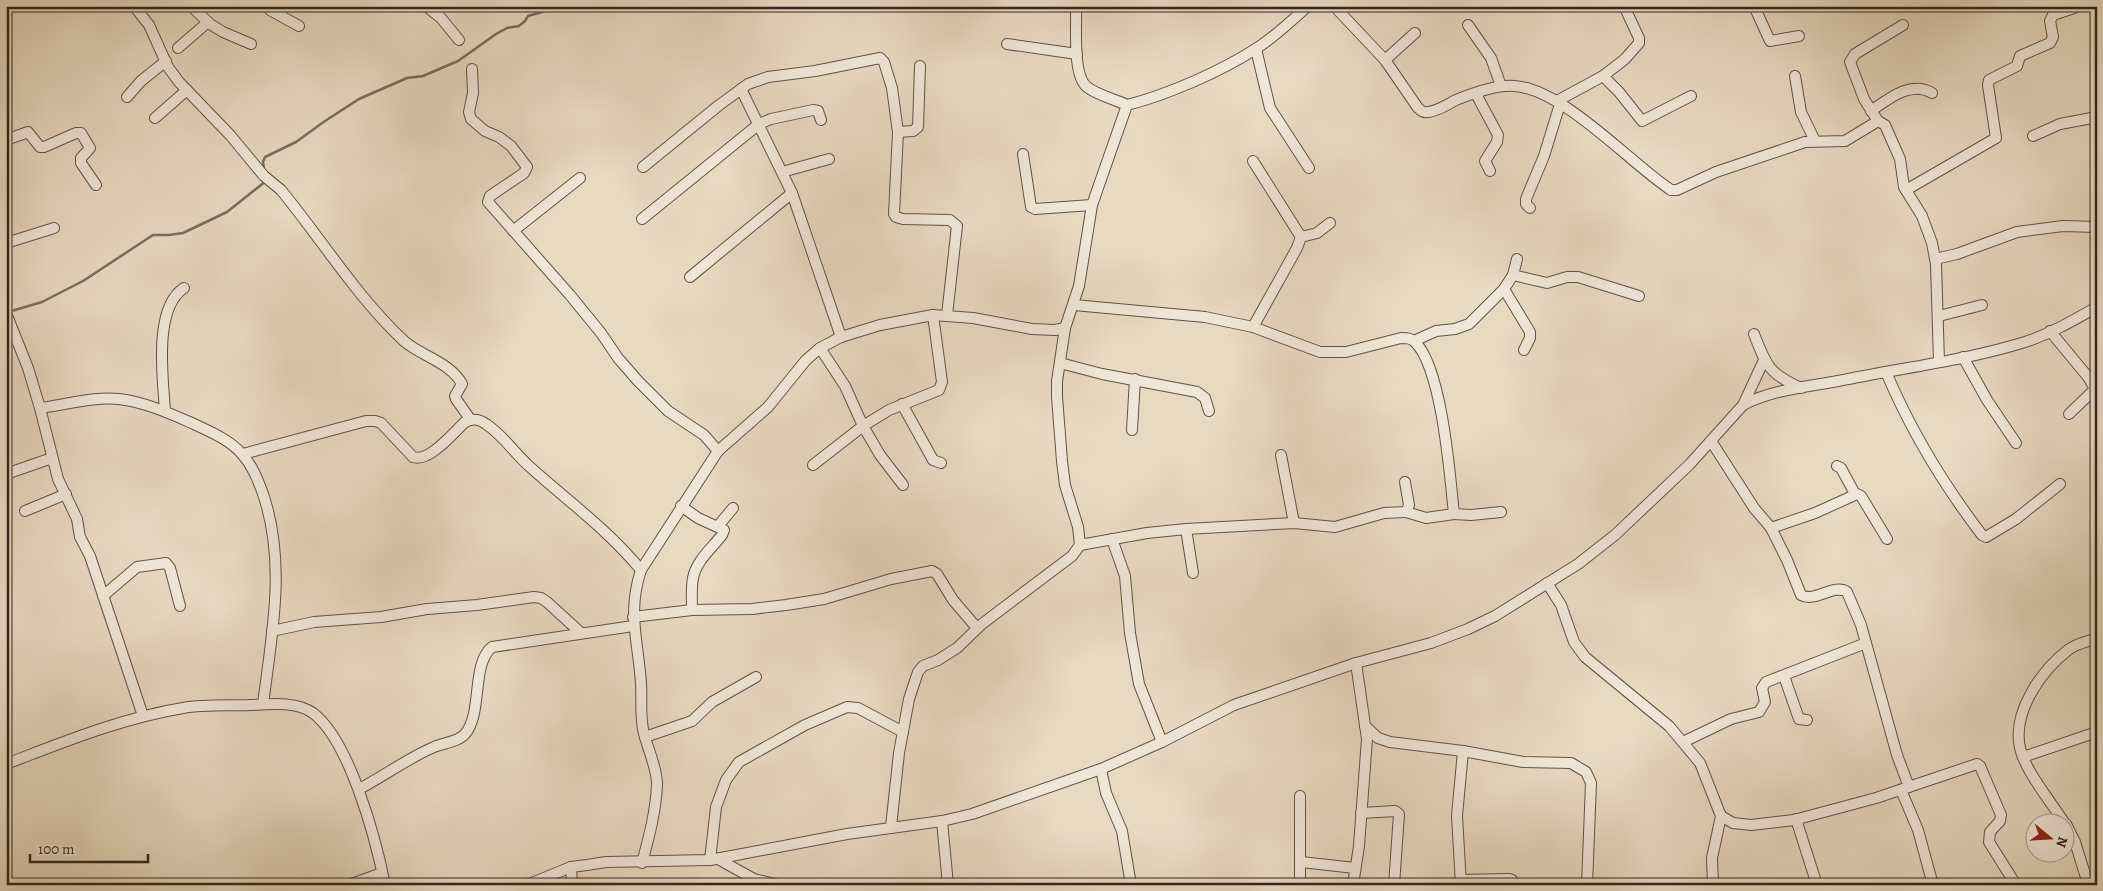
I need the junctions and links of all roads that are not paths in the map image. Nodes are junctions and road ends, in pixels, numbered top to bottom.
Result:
1 (134, 6) edge
2 (191, 6) edge
3 (426, 6) edge
4 (1076, 6) edge
5 (1308, 6) edge
6 (1334, 6) edge
7 (1624, 6) edge
8 (1754, 6) edge
9 (2080, 6) edge
10 (268, 8) edge
11 (208, 22) junction
12 (1468, 25) dead end
13 (1903, 25) dead end
14 (299, 26) dead end
15 (1415, 34) dead end
16 (1799, 36) dead end
17 (459, 40) dead end
18 (250, 44) dead end
19 (1007, 44) dead end
20 (178, 48) dead end
21 (1256, 49) junction
22 (1077, 54) junction
23 (1385, 60) junction
24 (166, 61) junction
25 (920, 66) dead end
26 (472, 69) dead end
27 (1603, 76) junction
28 (1795, 76) dead end
29 (1501, 86) junction
30 (741, 89) junction
31 (186, 90) junction
32 (1932, 93) dead end
33 (1476, 94) junction
34 (1691, 96) dead end
35 (128, 97) dead end
36 (1559, 103) junction
37 (1127, 105) junction
38 (1871, 111) junction
39 (2097, 117) edge
40 (155, 118) dead end
41 (821, 120) dead end
42 (1878, 121) junction
43 (759, 124) junction
44 (898, 132) junction
45 (2033, 136) dead end
46 (6, 140) edge
47 (1815, 141) junction
48 (1023, 154) dead end
49 (829, 159) dead end
50 (1253, 161) dead end
51 (643, 167) dead end
52 (1309, 168) dead end
53 (1490, 170) dead end
54 (782, 172) junction
55 (580, 178) dead end
56 (96, 185) dead end
57 (1906, 190) junction
58 (792, 193) junction
59 (1092, 205) junction
60 (1530, 208) dead end
61 (642, 219) dead end
62 (1330, 223) dead end
63 (2097, 227) edge
64 (54, 228) dead end
65 (513, 231) junction
66 (1301, 237) junction
67 (6, 244) edge
68 (1517, 259) dead end
69 (1935, 260) junction
70 (1512, 275) junction
71 (690, 277) dead end
72 (184, 288) dead end
73 (1504, 289) junction
74 (1639, 296) dead end
75 (1074, 305) junction
76 (1982, 305) dead end
77 (2097, 307) edge
78 (7, 315) edge
79 (933, 315) junction
80 (947, 315) junction
81 (1938, 316) junction
82 (1253, 327) junction
83 (1065, 328) junction
84 (2050, 331) junction
85 (1754, 334) dead end
86 (841, 337) junction
87 (1414, 341) junction
88 (820, 348) junction
89 (1524, 350) dead end
90 (1962, 357) junction
91 (1764, 360) junction
92 (1938, 362) junction
93 (1060, 363) junction
94 (1886, 372) junction
95 (1135, 380) junction
96 (1801, 388) junction
97 (902, 404) junction
98 (1743, 406) junction
99 (40, 408) junction
100 (165, 411) junction
101 (1209, 411) dead end
102 (2069, 414) dead end
103 (470, 419) junction
104 (863, 426) junction
105 (1132, 430) dead end
106 (1711, 442) junction
107 (2016, 443) dead end
108 (718, 451) junction
109 (243, 454) junction
110 (1281, 455) dead end
111 (52, 458) junction
112 (941, 463) dead end
113 (812, 465) dead end
114 (1837, 466) dead end
115 (6, 474) edge
116 (1405, 482) dead end
117 (2060, 484) dead end
118 (903, 485) dead end
119 (66, 494) junction
120 (1854, 494) junction
121 (681, 506) junction
122 (733, 508) dead end
123 (25, 511) dead end
124 (1406, 512) junction
125 (1501, 512) dead end
126 (1454, 514) junction
127 (1294, 524) junction
128 (718, 526) junction
129 (1771, 528) junction
130 (1186, 529) junction
131 (1112, 539) junction
132 (1887, 539) dead end
133 (1080, 545) junction
134 (641, 570) junction
135 (1192, 573) dead end
136 (1547, 583) junction
137 (103, 596) junction
138 (180, 606) dead end
139 (692, 610) junction
140 (633, 621) junction
141 (977, 628) junction
142 (272, 631) junction
143 (581, 633) junction
144 (2097, 638) edge
145 (1866, 643) junction
146 (1356, 662) junction
147 (1784, 676) junction
148 (756, 677) dead end
149 (263, 704) junction
150 (143, 716) junction
151 (1807, 720) dead end
152 (1365, 726) junction
153 (903, 732) junction
154 (2097, 732) edge
155 (644, 736) junction
156 (1162, 742) junction
157 (1683, 742) junction
158 (1463, 751) junction
159 (2023, 757) junction
160 (6, 764) edge
161 (1101, 769) junction
162 (1905, 788) junction
163 (359, 789) junction
164 (1300, 796) dead end
165 (1361, 813) junction
166 (2059, 814) edge
167 (1721, 816) junction
168 (1796, 819) junction
169 (942, 821) junction
170 (891, 828) junction
171 (2076, 845) edge
172 (714, 859) junction
173 (1301, 862) junction
174 (642, 863) junction
175 (571, 868) junction
176 (1355, 868) junction
177 (382, 873) junction
178 (1461, 882) edge
179 (2088, 884) edge
180 (349, 885) edge
181 (385, 885) edge
182 (527, 885) edge
183 (572, 885) edge
184 (779, 885) edge
185 (948, 885) edge
186 (1131, 885) edge
187 (1300, 885) edge
188 (1353, 885) edge
189 (1394, 885) edge
190 (1513, 885) edge
191 (1587, 885) edge
192 (1713, 885) edge
193 (1817, 885) edge
194 (1933, 885) edge
195 (2016, 885) edge

1 - 24 street
2 - 11 street
3 - 17 street
4 - 22 street
5 - 21 street
6 - 23 street
7 - 27 street
8 - 16 street
9 - 57 street
10 - 14 street
11 - 18 street
11 - 20 street
12 - 29 street
13 - 38 street
15 - 23 street
19 - 22 street
21 - 37 street
21 - 52 street
22 - 37 street
23 - 33 street
24 - 31 street
24 - 35 street
25 - 44 street
26 - 65 street
27 - 34 street
27 - 36 street
28 - 47 street
29 - 33 street
29 - 36 street
30 - 43 street
30 - 44 street
30 - 51 street
31 - 40 street
31 - 103 street
32 - 38 street
33 - 53 street
36 - 47 street
36 - 60 street
37 - 59 street
38 - 42 street
39 - 45 street
41 - 43 street
42 - 47 street
42 - 57 street
43 - 54 street
43 - 61 street
44 - 80 street
46 - 56 street
48 - 59 street
49 - 54 street
50 - 66 street
54 - 58 street
55 - 65 street
57 - 69 street
58 - 71 street
58 - 86 street
59 - 75 street
62 - 66 street
63 - 69 street
64 - 67 street
65 - 108 street
66 - 82 street
68 - 70 street
69 - 81 street
70 - 73 street
70 - 74 street
72 - 100 street
73 - 87 street
73 - 89 street
75 - 82 street
75 - 83 street
76 - 81 street
77 - 84 street
78 - 99 street
79 - 80 street
79 - 86 street
79 - 97 street
80 - 83 street
81 - 92 street
82 - 87 street
83 - 93 street
84 - 90 street
84 - 102 street
85 - 91 street
86 - 88 street
87 - 126 street
88 - 104 street
88 - 108 street
90 - 92 street
90 - 107 street
91 - 96 street
91 - 98 street
92 - 94 street
93 - 95 street
93 - 133 street
94 - 96 street
94 - 117 street
95 - 101 street
95 - 105 street
96 - 98 street
97 - 104 street
97 - 112 street
98 - 106 street
99 - 100 street
99 - 111 street
100 - 109 street
103 - 109 street
103 - 134 street
104 - 113 street
104 - 118 street
106 - 129 street
106 - 136 street
108 - 121 street
109 - 142 street
110 - 127 street
111 - 115 street
111 - 119 street
114 - 120 street
116 - 124 street
119 - 123 street
119 - 137 street
120 - 129 street
120 - 132 street
121 - 128 street
121 - 134 street
122 - 128 street
124 - 126 street
124 - 127 street
125 - 126 street
127 - 130 street
128 - 139 street
129 - 145 street
130 - 131 street
130 - 135 street
131 - 133 street
131 - 156 street
133 - 141 street
134 - 140 street
136 - 146 street
136 - 157 street
137 - 138 street
137 - 150 street
139 - 140 street
139 - 141 street
140 - 143 street
140 - 155 street
141 - 153 street
142 - 143 street
142 - 149 street
143 - 163 street
144 - 159 street
145 - 147 street
145 - 162 street
146 - 152 street
146 - 156 street
147 - 151 street
147 - 157 street
148 - 155 street
149 - 150 street
149 - 163 street
150 - 160 street
152 - 158 street
152 - 165 street
153 - 170 street
153 - 172 street
154 - 159 street
155 - 174 street
156 - 161 street
157 - 167 street
158 - 178 street
158 - 191 street
159 - 166 street
161 - 169 street
161 - 186 street
162 - 168 street
162 - 194 street
162 - 195 street
163 - 177 street
164 - 173 street
165 - 176 street
165 - 189 street
167 - 168 street
167 - 192 street
168 - 193 street
169 - 170 street
169 - 185 street
170 - 172 street
171 - 179 street
172 - 174 street
172 - 184 street
173 - 176 street
173 - 187 street
174 - 175 street
175 - 182 street
175 - 183 street
176 - 188 street
177 - 180 street
177 - 181 street
178 - 190 street

